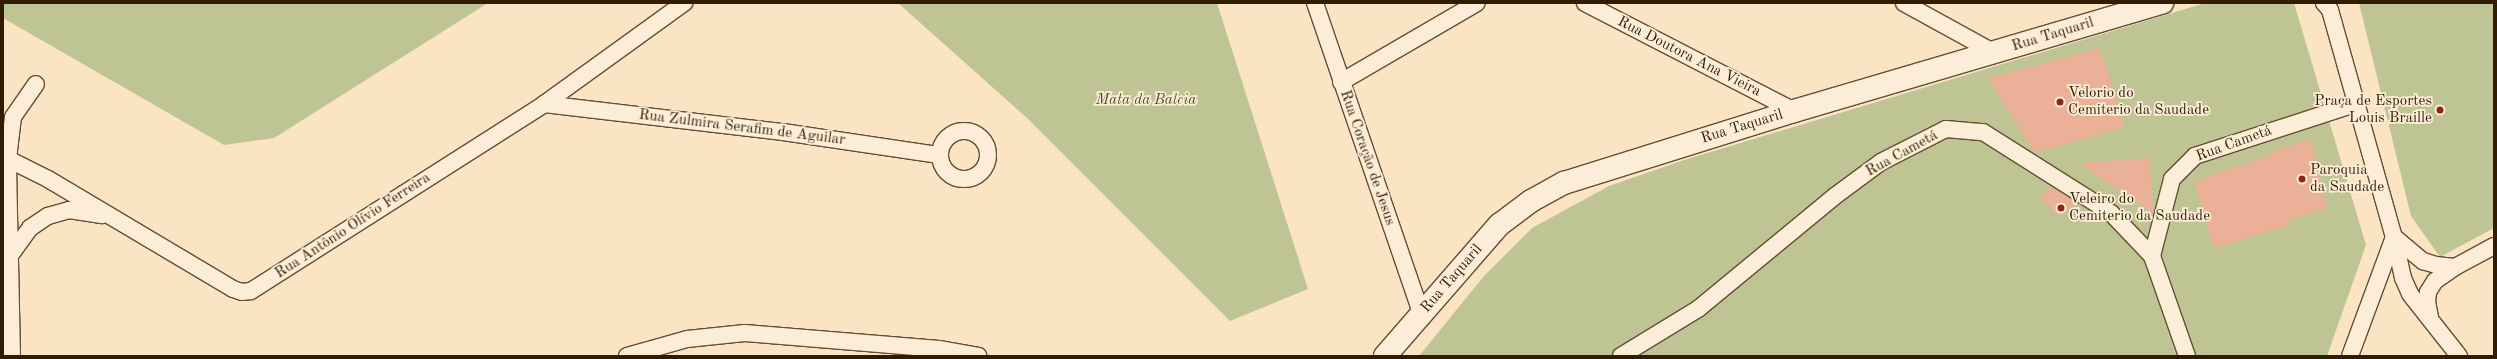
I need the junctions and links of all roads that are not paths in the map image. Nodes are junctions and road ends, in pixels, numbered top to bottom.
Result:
1 (684, 3) edge
2 (1314, 3) edge
3 (1477, 3) edge
4 (1585, 3) edge
5 (1904, 3) edge
6 (2162, 3) edge
7 (2329, 5) edge
8 (1995, 52) junction
9 (1341, 82) junction
10 (36, 84) dead end
11 (544, 104) junction
12 (2355, 104) junction
13 (1794, 111) junction
14 (939, 155) dead end
15 (8, 159) junction
16 (109, 216) junction
17 (2394, 238) junction
18 (2494, 246) edge
19 (2152, 256) junction
20 (9, 257) junction
21 (2455, 267) junction
22 (1421, 313) junction
23 (2431, 318) junction
24 (12, 356) edge
25 (627, 356) edge
26 (978, 356) edge
27 (1385, 356) edge
28 (1622, 356) edge
29 (2187, 356) edge
30 (2350, 356) edge
31 (2459, 356) edge

1 - 11 street, Rua Antônio Olívio Ferreira
2 - 9 street, Rua Coração de Jesus
3 - 9 street
4 - 13 street, Rua Doutora Ana Vieira
5 - 8 street
6 - 8 street, Rua Taquaril
7 - 12 street
8 - 13 street, Rua Taquaril
9 - 22 street, Rua Coração de Jesus
10 - 15 street
11 - 14 street, Rua Zulmira Serafim de Aguilar
11 - 16 street, Rua Antônio Olívio Ferreira
12 - 17 street
12 - 19 street, Rua Cametá
13 - 22 street, Rua Taquaril
15 - 16 street, Rua Antônio Olívio Ferreira
15 - 20 street
16 - 20 street
17 - 21 street
17 - 23 street
17 - 30 street
18 - 21 street
19 - 28 street, Rua Cametá
19 - 29 street, Rua Cametá
20 - 24 street
21 - 23 street
22 - 27 street, Rua Taquaril
23 - 31 street
25 - 26 street

